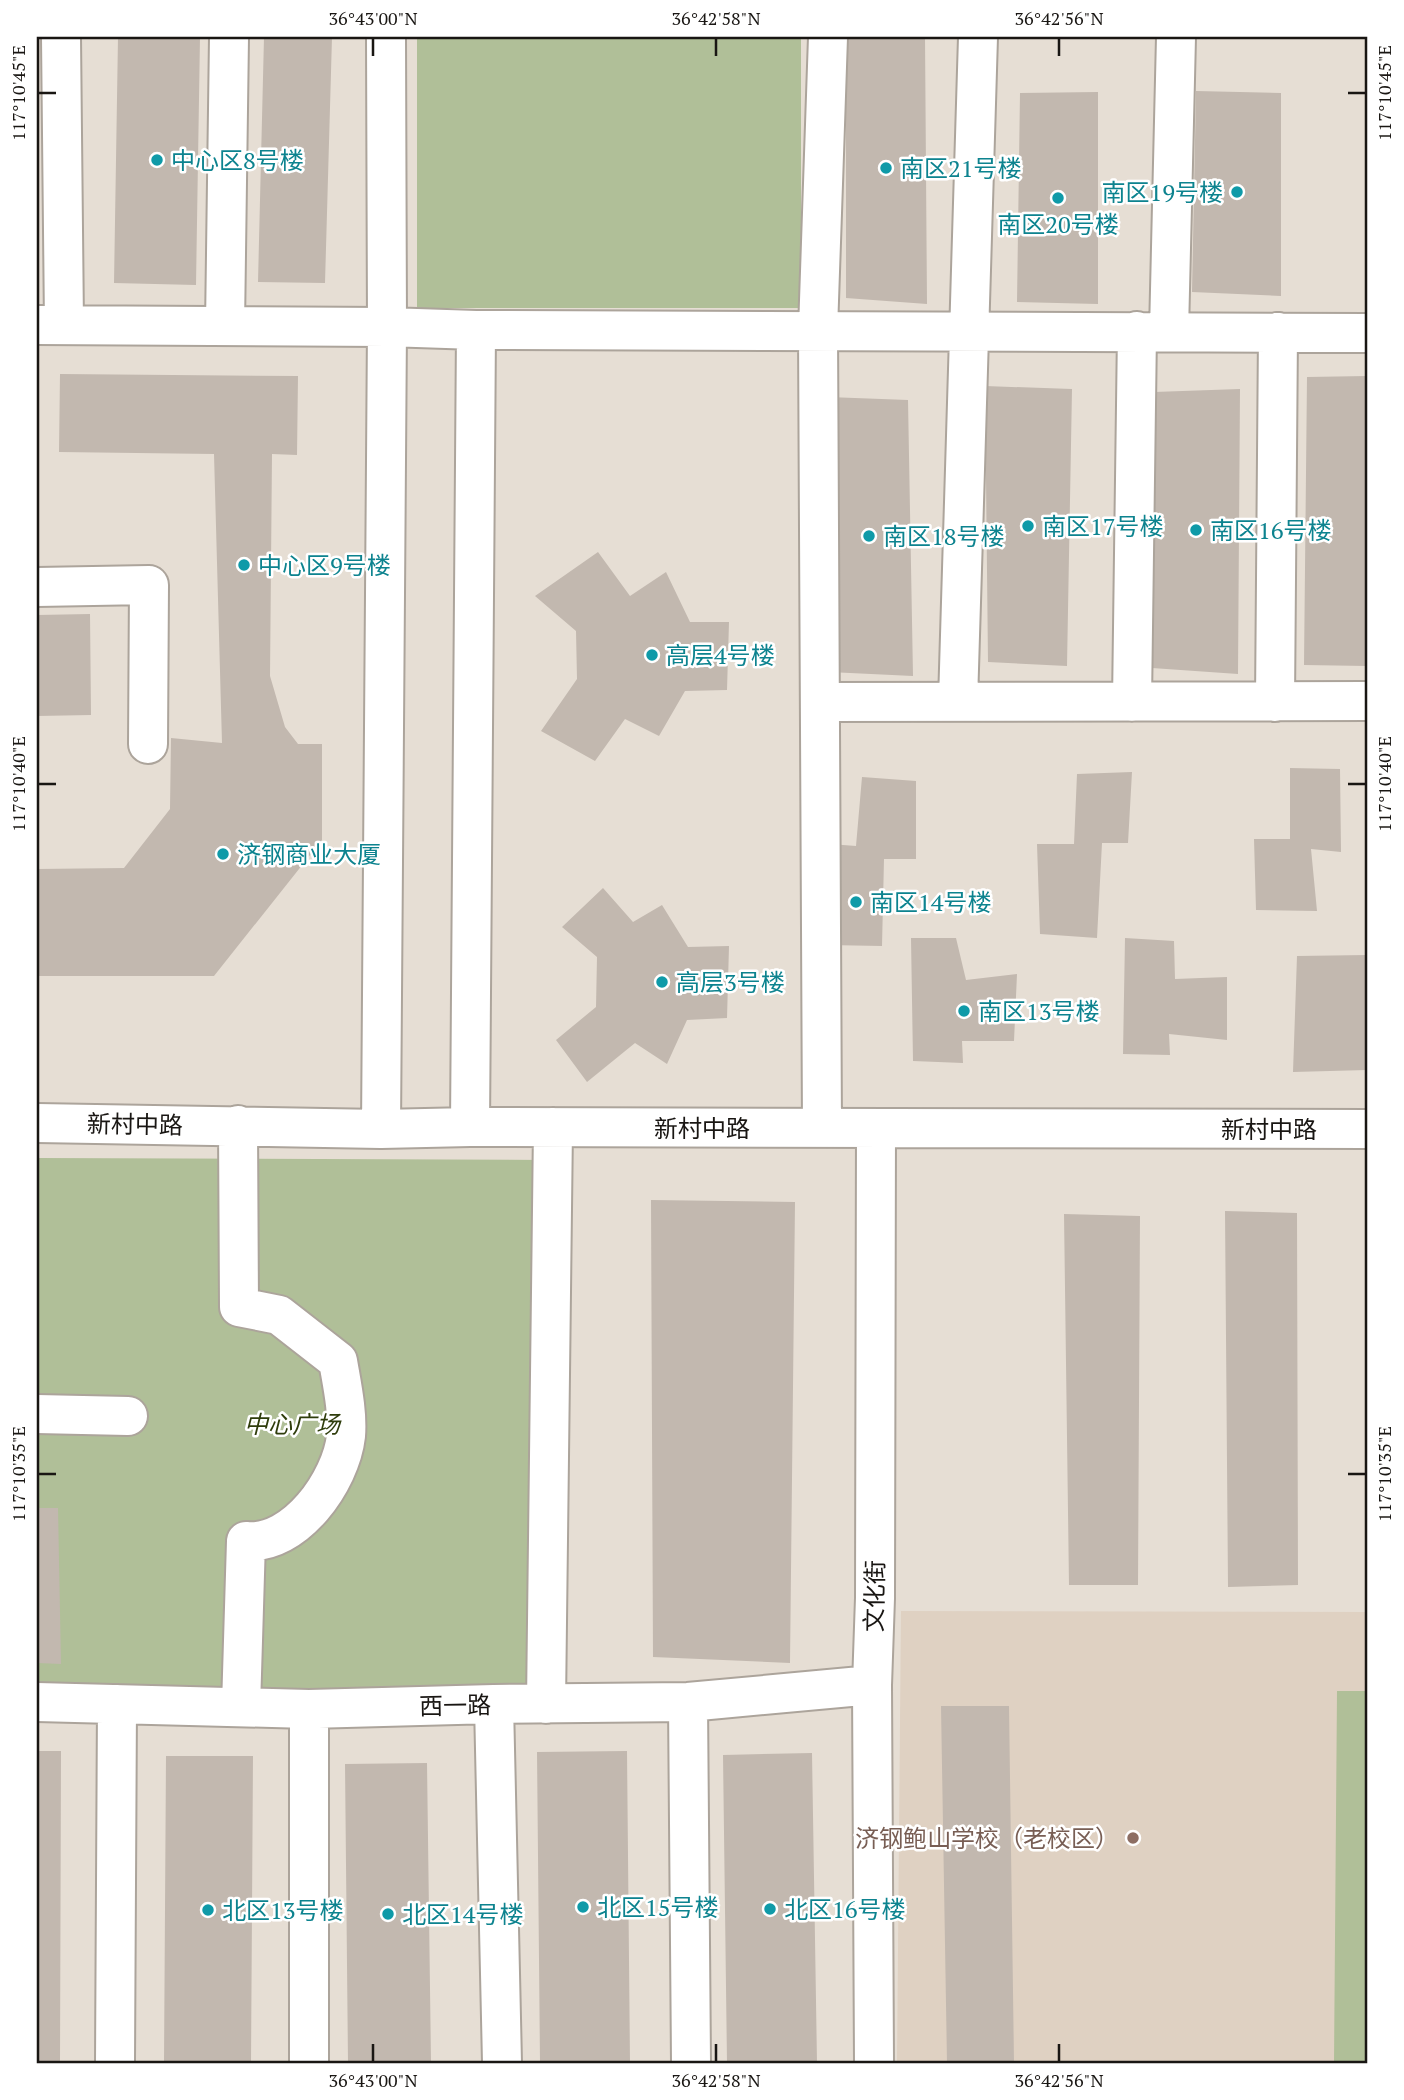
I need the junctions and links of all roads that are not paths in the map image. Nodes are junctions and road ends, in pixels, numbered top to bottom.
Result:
1 (61, 37) edge
2 (229, 37) edge
3 (386, 37) edge
4 (828, 37) edge
5 (978, 37) edge
6 (1176, 37) edge
7 (51, 325) edge
8 (225, 326) junction
9 (387, 327) junction
10 (476, 330) junction
11 (818, 330) junction
12 (969, 331) junction
13 (1153, 332) junction
14 (1279, 332) junction
15 (1367, 332) edge
16 (37, 587) edge
17 (1367, 701) edge
18 (820, 702) junction
19 (958, 702) junction
20 (1132, 702) junction
21 (1275, 702) junction
22 (148, 744) dead end
23 (37, 1123) edge
24 (238, 1125) junction
25 (470, 1127) junction
26 (553, 1127) junction
27 (822, 1128) junction
28 (876, 1128) junction
29 (381, 1129) junction
30 (1367, 1129) edge
31 (37, 1414) edge
32 (128, 1416) dead end
33 (872, 1685) junction
34 (37, 1702) edge
35 (688, 1702) junction
36 (117, 1704) junction
37 (494, 1704) junction
38 (546, 1704) junction
39 (241, 1707) junction
40 (309, 1709) junction
41 (115, 2063) edge
42 (309, 2063) edge
43 (502, 2063) edge
44 (691, 2063) edge
45 (874, 2063) edge

1 - 7 street
2 - 8 street
3 - 9 street
4 - 11 street
5 - 12 street
6 - 13 street
7 - 8 street
8 - 9 street
9 - 10 street
9 - 29 street
10 - 11 street
10 - 25 street
11 - 12 street
11 - 18 street
12 - 13 street
12 - 19 street
13 - 14 street
13 - 20 street
14 - 15 street
14 - 21 street
16 - 22 street
17 - 21 street
18 - 19 street
18 - 27 street
19 - 20 street
20 - 21 street
23 - 24 street, 新村中路
24 - 29 street, 新村中路
24 - 39 street
25 - 26 street, 新村中路
25 - 29 street, 新村中路
26 - 27 street, 新村中路
26 - 38 street
27 - 28 street, 新村中路
28 - 30 street, 新村中路
28 - 33 street, 文化街
31 - 32 street
33 - 35 street, 西一路
33 - 45 street, 文化街
34 - 36 street, 西一路
35 - 38 street, 西一路
35 - 44 street
36 - 39 street, 西一路
36 - 41 street
37 - 38 street, 西一路
37 - 40 street, 西一路
37 - 43 street
39 - 40 street, 西一路
40 - 42 street

